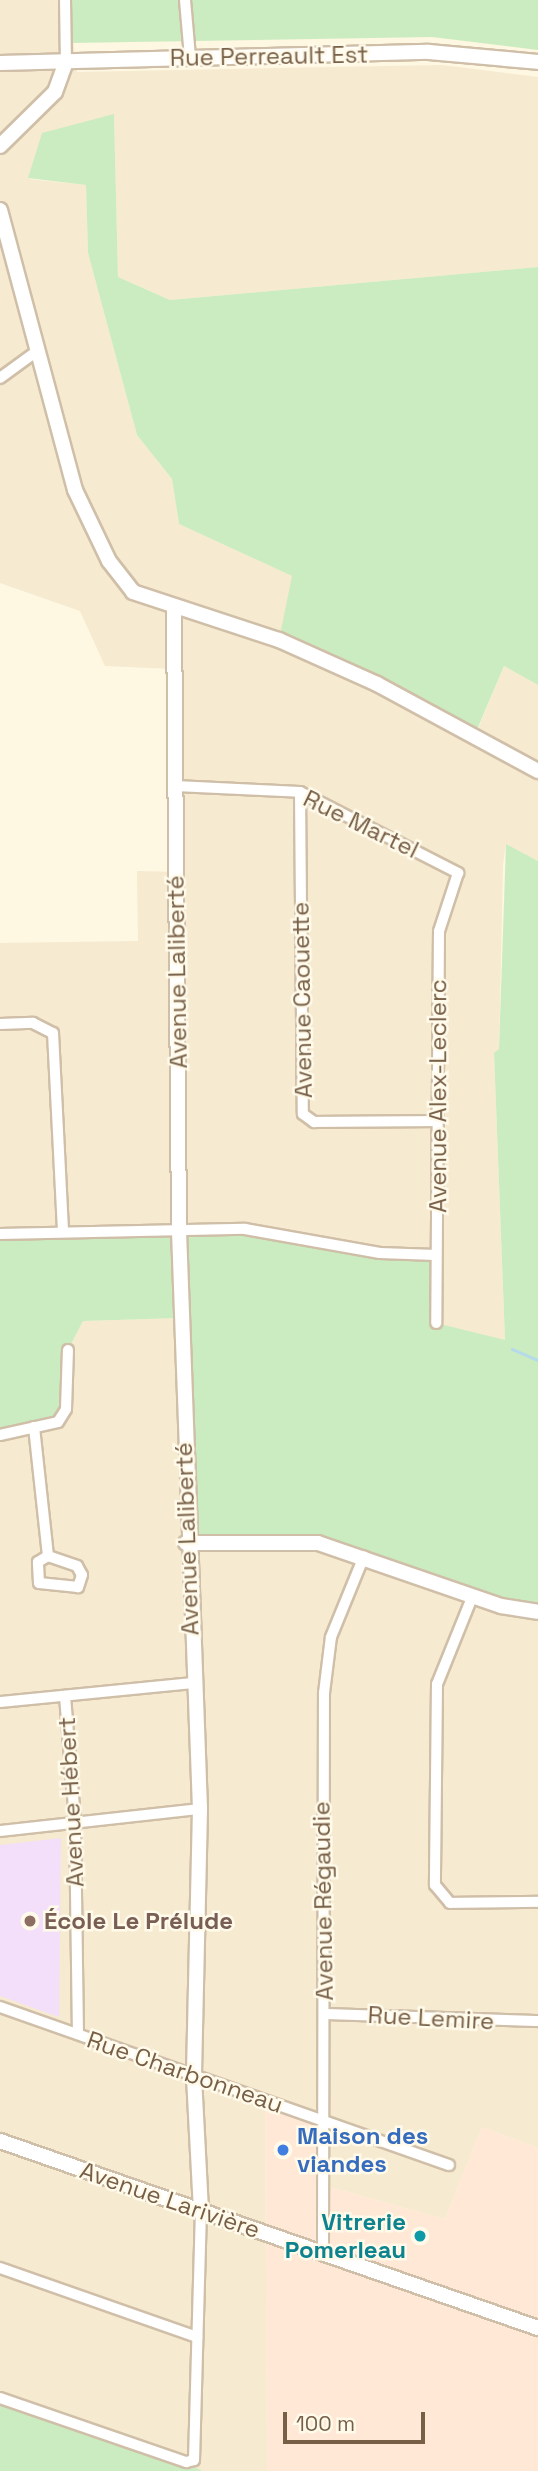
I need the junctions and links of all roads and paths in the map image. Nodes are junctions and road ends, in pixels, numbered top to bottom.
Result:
1 (65, 0) edge
2 (185, 0) edge
3 (190, 57) junction
4 (66, 62) junction
5 (538, 62) edge
6 (0, 63) edge
7 (0, 146) edge
8 (1, 219) edge
9 (37, 351) junction
10 (0, 377) edge
11 (174, 608) junction
12 (538, 771) edge
13 (175, 786) junction
14 (300, 792) junction
15 (458, 873) joint
16 (0, 1024) edge
17 (437, 1121) junction
18 (179, 1231) junction
19 (63, 1232) junction
20 (0, 1234) edge
21 (436, 1255) junction
22 (436, 1323) dead end
23 (68, 1350) dead end
24 (34, 1427) junction
25 (0, 1435) edge
26 (186, 1543) junction
27 (48, 1556) dead end
28 (364, 1556) junction
29 (473, 1595) junction
30 (538, 1612) edge
31 (193, 1684) junction
32 (65, 1696) junction
33 (0, 1702) edge
34 (200, 1809) junction
35 (75, 1822) junction
36 (0, 1831) edge
37 (538, 1902) edge
38 (0, 2007) edge
39 (324, 2014) junction
40 (538, 2021) edge
41 (78, 2034) junction
42 (194, 2077) junction
43 (320, 2119) junction
44 (0, 2141) edge
45 (449, 2165) dead end
46 (201, 2210) junction
47 (323, 2252) junction
48 (0, 2268) edge
49 (538, 2328) edge
50 (197, 2337) junction
51 (0, 2398) edge

1 - 4 street
2 - 3 street
3 - 4 street, Rue Perreault Est
3 - 5 street, Rue Perreault Est
4 - 6 street, Rue Perreault Est
4 - 7 street
8 - 9 street
9 - 10 street
9 - 11 street
11 - 12 street
11 - 13 street, Avenue Laliberté
13 - 14 street, Rue Martel
13 - 18 street, Avenue Laliberté
14 - 15 street, Rue Martel
14 - 17 street, Avenue Caouette
15 - 17 street, Avenue Alex-Leclerc
16 - 19 street
17 - 21 street, Avenue Alex-Leclerc
18 - 19 street
18 - 21 street
18 - 26 street, Avenue Laliberté
19 - 20 street
21 - 22 street, Avenue Alex-Leclerc
23 - 24 street
24 - 25 street
24 - 27 street
26 - 28 street
26 - 31 street, Avenue Laliberté
28 - 29 street
28 - 39 street, Avenue Régaudie
29 - 30 street
29 - 37 street
31 - 32 street
31 - 34 street, Avenue Laliberté
32 - 33 street
32 - 35 street, Avenue Hébert
34 - 35 street
34 - 42 street, Avenue Laliberté
35 - 36 street
35 - 41 street, Avenue Hébert
38 - 41 street, Rue Charbonneau
39 - 40 street, Rue Lemire
39 - 43 street, Avenue Régaudie
41 - 42 street, Rue Charbonneau
42 - 43 street, Rue Charbonneau
42 - 46 street, Avenue Laliberté
43 - 45 street, Rue Charbonneau
43 - 47 street, Avenue Régaudie
44 - 46 street, Avenue Larivière
46 - 47 street, Avenue Larivière
46 - 50 street, Avenue Laliberté
47 - 49 street, Avenue Larivière
48 - 50 street
50 - 51 street, Avenue Laliberté

